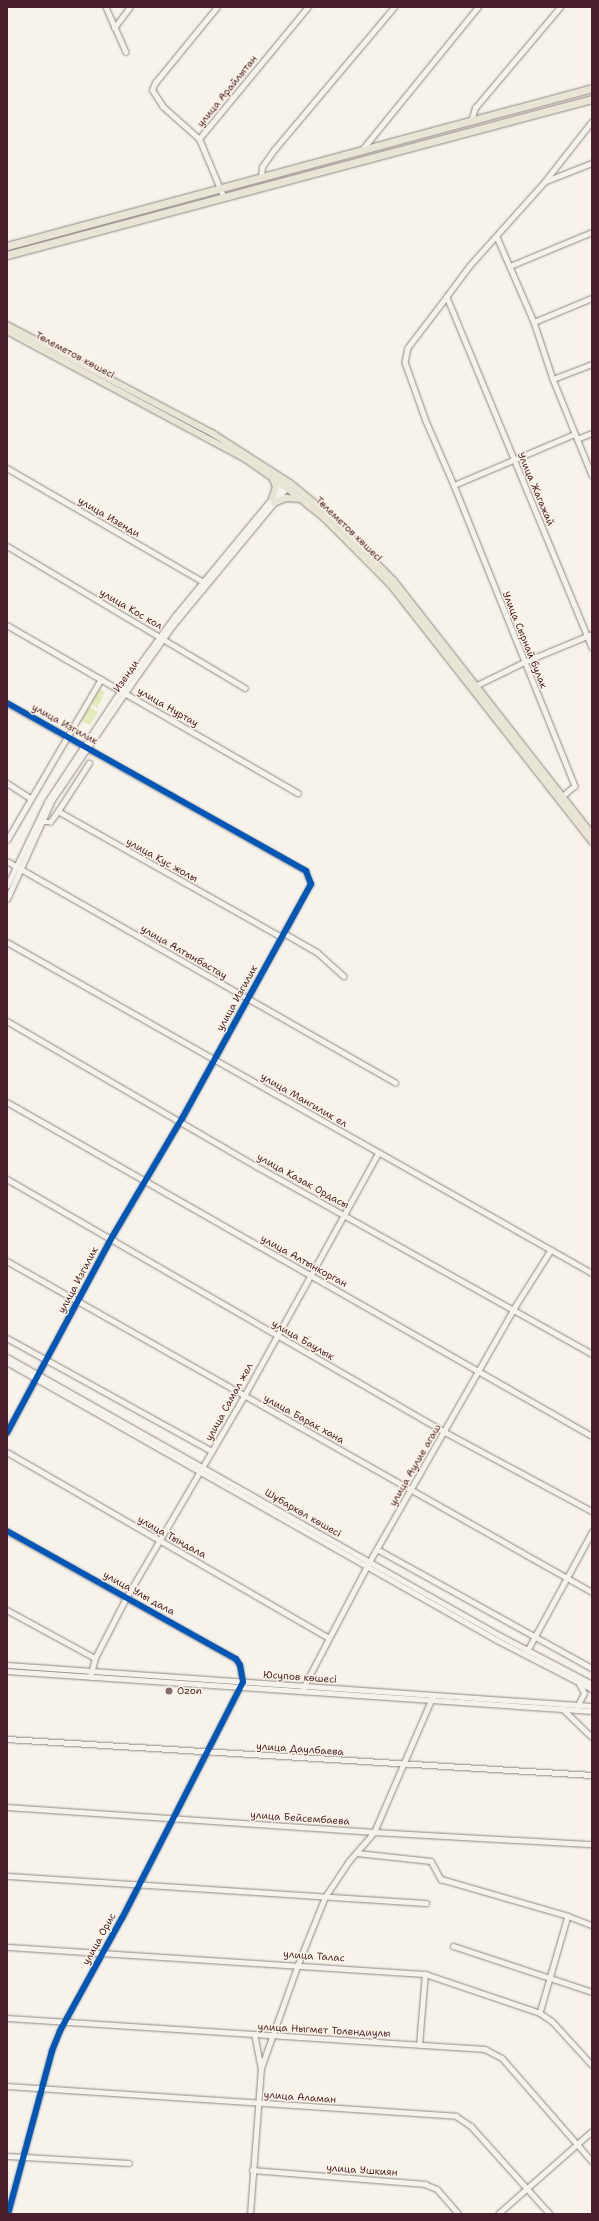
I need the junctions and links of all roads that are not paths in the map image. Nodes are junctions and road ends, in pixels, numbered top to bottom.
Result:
1 (106, 7) edge
2 (130, 7) edge
3 (217, 7) edge
4 (308, 7) edge
5 (394, 7) edge
6 (478, 7) edge
7 (560, 7) edge
8 (114, 28) junction
9 (126, 52) dead end
10 (592, 88) edge
11 (592, 99) edge
12 (471, 121) junction
13 (592, 122) edge
14 (199, 139) junction
15 (361, 151) junction
16 (592, 163) edge
17 (261, 177) junction
18 (545, 182) junction
19 (220, 188) junction
20 (223, 196) junction
21 (592, 232) edge
22 (497, 237) junction
23 (7, 246) edge
24 (7, 255) edge
25 (510, 266) junction
26 (447, 297) junction
27 (592, 298) edge
28 (534, 322) junction
29 (7, 325) edge
30 (7, 331) edge
31 (592, 364) edge
32 (553, 380) junction
33 (592, 433) edge
34 (576, 437) junction
35 (513, 461) junction
36 (7, 468) edge
37 (266, 473) junction
38 (592, 475) edge
39 (287, 484) junction
40 (454, 485) junction
41 (304, 500) junction
42 (273, 501) junction
43 (7, 546) edge
44 (205, 583) junction
45 (7, 625) edge
46 (590, 635) edge
47 (161, 637) junction
48 (592, 647) edge
49 (524, 662) junction
50 (100, 679) junction
51 (474, 687) junction
52 (245, 688) dead end
53 (123, 692) junction
54 (7, 703) edge
55 (66, 736) junction
56 (86, 747) junction
57 (89, 763) dead end
58 (7, 783) edge
59 (298, 793) dead end
60 (563, 796) junction
61 (30, 798) junction
62 (58, 811) junction
63 (39, 822) junction
64 (592, 834) edge
65 (7, 840) edge
66 (592, 842) edge
67 (7, 861) edge
68 (18, 868) junction
69 (7, 886) edge
70 (7, 899) edge
71 (283, 935) junction
72 (7, 942) edge
73 (344, 976) dead end
74 (249, 1000) junction
75 (7, 1021) edge
76 (214, 1059) junction
77 (395, 1082) dead end
78 (7, 1102) edge
79 (181, 1120) junction
80 (378, 1153) junction
81 (7, 1179) edge
82 (146, 1182) junction
83 (345, 1215) junction
84 (111, 1239) junction
85 (550, 1250) junction
86 (7, 1260) edge
87 (592, 1273) edge
88 (310, 1274) junction
89 (78, 1301) junction
90 (514, 1308) junction
91 (276, 1335) junction
92 (7, 1338) edge
93 (592, 1354) edge
94 (7, 1357) edge
95 (46, 1360) junction
96 (7, 1362) edge
97 (480, 1371) junction
98 (37, 1376) junction
99 (244, 1396) junction
100 (445, 1432) junction
101 (7, 1433) edge
102 (592, 1436) edge
103 (7, 1452) edge
104 (212, 1452) junction
105 (203, 1467) junction
106 (200, 1472) junction
107 (410, 1490) junction
108 (592, 1511) edge
109 (7, 1531) edge
110 (592, 1532) edge
111 (159, 1541) junction
112 (377, 1549) junction
113 (370, 1561) junction
114 (367, 1566) junction
115 (567, 1578) junction
116 (592, 1592) edge
117 (126, 1598) junction
118 (7, 1610) edge
119 (536, 1635) junction
120 (328, 1637) junction
121 (528, 1650) junction
122 (525, 1655) junction
123 (95, 1658) junction
124 (7, 1665) edge
125 (592, 1668) edge
126 (7, 1670) edge
127 (92, 1671) junction
128 (90, 1677) junction
129 (574, 1680) junction
130 (243, 1684) junction
131 (592, 1684) edge
132 (303, 1689) junction
133 (592, 1689) edge
134 (432, 1699) junction
135 (578, 1705) junction
136 (592, 1706) edge
137 (564, 1710) junction
138 (592, 1711) edge
139 (592, 1737) edge
140 (7, 1739) edge
141 (207, 1752) junction
142 (405, 1765) junction
143 (592, 1775) edge
144 (7, 1807) edge
145 (173, 1818) junction
146 (374, 1832) junction
147 (592, 1844) edge
148 (357, 1852) junction
149 (7, 1876) edge
150 (139, 1885) junction
151 (325, 1897) junction
152 (426, 1903) dead end
153 (568, 1916) junction
154 (592, 1925) edge
155 (453, 1946) dead end
156 (7, 1947) edge
157 (103, 1954) junction
158 (298, 1964) junction
159 (425, 1974) junction
160 (550, 1977) junction
161 (592, 1992) edge
162 (540, 2013) junction
163 (7, 2018) edge
164 (64, 2022) junction
165 (255, 2036) junction
166 (274, 2036) junction
167 (419, 2045) junction
168 (592, 2065) edge
169 (261, 2068) junction
170 (7, 2086) edge
171 (42, 2088) junction
172 (257, 2103) junction
173 (592, 2131) edge
174 (578, 2144) junction
175 (7, 2156) edge
176 (23, 2158) junction
177 (592, 2161) edge
178 (129, 2163) dead end
179 (252, 2170) junction
180 (528, 2188) junction
181 (8, 2214) edge
182 (250, 2214) edge
183 (459, 2214) edge
184 (498, 2214) edge
185 (550, 2214) edge

1 - 8 street
2 - 8 street
3 - 14 street
4 - 14 street, улица Арайлытан
5 - 17 street
6 - 15 street
7 - 12 street
8 - 9 street
10 - 12 highway
11 - 20 highway
12 - 15 highway
13 - 18 street, Улица Сырнай булак
14 - 19 street, улица Арайлытан
15 - 17 highway
16 - 18 street
17 - 19 highway
18 - 22 street, Улица Сырнай булак
19 - 20 street, улица Арайлытан
19 - 23 highway
20 - 24 highway
21 - 25 street
22 - 25 street
22 - 26 street, Улица Сырнай булак
25 - 28 street
26 - 35 street, Улица Жагажай
26 - 40 street, Улица Сырнай булак
27 - 28 street
28 - 32 street
29 - 39 main road, Төлеметов көшесі
30 - 37 main road, Төлеметов көшесі
31 - 32 street
32 - 34 street
33 - 34 street
34 - 35 street
34 - 38 street
35 - 40 street
35 - 46 street, Улица Жагажай
36 - 44 street, улица Изенди
37 - 39 main road, Төлеметов көшесі
37 - 42 main road
39 - 41 main road, Төлеметов көшесі
39 - 42 street, Изенди
39 - 51 main road, Төлеметов көшесі
40 - 49 street, Улица Сырнай булак
41 - 42 main road
41 - 51 main road, Төлеметов көшесі
42 - 44 street, Изенди
43 - 47 street, улица Кос кол
44 - 47 street, Изенди
45 - 50 street, улица Нуртау
46 - 48 street, Улица Жагажай
46 - 49 street
47 - 52 street, улица Кос кол
47 - 53 street, Изенди
49 - 51 street
49 - 60 street, Улица Сырнай булак
50 - 53 street, улица Нуртау
50 - 55 street
51 - 60 main road, Төлеметов көшесі
51 - 66 main road, Төлеметов көшесі
53 - 56 street, Изенди
53 - 59 street, улица Нуртау
54 - 55 street, улица Изгилик
55 - 56 street, улица Изгилик
55 - 61 street
56 - 63 street, Изенди
56 - 71 street, улица Изгилик
57 - 62 street
58 - 61 street
60 - 64 main road, Төлеметов көшесі
61 - 65 street
62 - 63 street
62 - 71 street, улица Кус жолы
63 - 68 street, Изенди
67 - 68 street, улица Алтынбастау
68 - 69 street, Изенди
68 - 70 street, Изенди
68 - 74 street, улица Алтынбастау
71 - 73 street, улица Кус жолы
71 - 74 street, улица Изгилик
72 - 76 street, улица Мангилик ел
74 - 76 street, улица Изгилик
74 - 77 street, улица Алтынбастау
75 - 79 street, улица Казак Ордасы
76 - 79 street, улица Изгилик
76 - 80 street, улица Мангилик ел
78 - 82 street, улица Алтынкорган
79 - 82 street, улица Изгилик
79 - 83 street, улица Казак Ордасы
80 - 83 street, улица Самал жел
80 - 85 street, улица Мангилик ел
81 - 84 street, улица Баулык
82 - 84 street, улица Изгилик
82 - 88 street, улица Алтынкорган
83 - 88 street, улица Самал жел
83 - 90 street, улица Казак Ордасы
84 - 89 street, улица Изгилик
84 - 91 street, улица Баулык
85 - 87 street, улица Мангилик ел
85 - 90 street, улица Аулие агаш
86 - 89 street, улица Барак хана
88 - 91 street, улица Самал жел
88 - 97 street, улица Алтынкорган
89 - 95 street, улица Изгилик
89 - 99 street, улица Барак хана
90 - 93 street, улица Казак Ордасы
90 - 97 street, улица Аулие агаш
91 - 99 street, улица Самал жел
91 - 100 street, улица Баулык
92 - 95 street
94 - 98 street, Шұбаркөл көшесі
95 - 98 street, улица Изгилик
95 - 104 street
96 - 98 street, Шұбаркөл көшесі
97 - 100 street, улица Аулие агаш
97 - 102 street, улица Алтынкорган
98 - 101 street, улица Изгилик
98 - 105 street, Шұбаркөл көшесі
98 - 106 street, Шұбаркөл көшесі
99 - 104 street, улица Самал жел
99 - 107 street, улица Барак хана
100 - 107 street, улица Аулие агаш
100 - 108 street, улица Баулык
103 - 111 street, улица Тындала
104 - 105 street, улица Самал жел
105 - 106 street, улица Самал жел
105 - 113 street, Шұбаркөл көшесі
106 - 111 street, улица Самал жел
106 - 114 street, Шұбаркөл көшесі
107 - 112 street, улица Аулие агаш
107 - 115 street, улица Барак хана
109 - 117 street, улица Улы дала
110 - 115 street
111 - 117 street, улица Самал жел
111 - 120 street, улица Тындала
112 - 113 street, улица Аулие агаш
112 - 119 street
113 - 114 street, улица Аулие агаш
113 - 121 street, Шұбаркөл көшесі
114 - 120 street, улица Аулие агаш
114 - 122 street
115 - 116 street, улица Барак хана
115 - 119 street
117 - 123 street, улица Самал жел
117 - 130 street, улица Улы дала
118 - 123 street
119 - 121 street
119 - 125 street
120 - 132 street, улица Аулие агаш
121 - 122 street
121 - 131 street, Шұбаркөл көшесі
122 - 129 street
123 - 127 street, улица Самал жел
124 - 127 street, Юсупов көшесі
126 - 128 street, Юсупов көшесі
127 - 128 street, улица Самал жел
127 - 130 street, Юсупов көшесі
128 - 130 street, Юсупов көшесі
129 - 133 street
129 - 135 street
130 - 132 street, Юсупов көшесі
130 - 141 street, улица Орис
132 - 134 street, Юсупов көшесі
134 - 135 street, Юсупов көшесі
134 - 137 street, Юсупов көшесі
134 - 142 street
135 - 136 street, Юсупов көшесі
137 - 138 street, Юсупов көшесі
137 - 139 street
140 - 141 street, улица Даулбаева
141 - 142 street, улица Даулбаева
141 - 145 street, улица Орис
142 - 143 street, улица Даулбаева
142 - 146 street
144 - 145 street, улица Бейсембаева
145 - 146 street, улица Бейсембаева
145 - 150 street, улица Орис
146 - 147 street, улица Бейсембаева
146 - 148 street
148 - 151 street
148 - 153 street
149 - 150 street
150 - 151 street
150 - 157 street, улица Орис
151 - 152 street
151 - 158 street
153 - 154 street
153 - 160 street
155 - 160 street
156 - 157 street, улица Талас
157 - 158 street, улица Талас
157 - 164 street, улица Орис
158 - 159 street, улица Талас
158 - 166 street
159 - 162 street, улица Талас
159 - 167 street
160 - 161 street
160 - 162 street
162 - 168 street, улица Талас
163 - 164 street, улица Ныгмет Толендиулы
164 - 165 street, улица Ныгмет Толендиулы
164 - 171 street, улица Орис
165 - 166 street, улица Ныгмет Толендиулы
165 - 169 street
166 - 167 street, улица Ныгмет Толендиулы
166 - 169 street
167 - 174 street, улица Ныгмет Толендиулы
169 - 172 street
170 - 171 street, улица Аламан
171 - 172 street, улица Аламан
171 - 176 street, улица Орис
172 - 179 street
172 - 180 street, улица Аламан
173 - 174 street
174 - 177 street, улица Ныгмет Толендиулы
174 - 180 street
175 - 176 street
176 - 178 street
176 - 181 street, улица Орис
179 - 182 street
179 - 183 street, улица Ушкиян
180 - 184 street
180 - 185 street, улица Аламан

